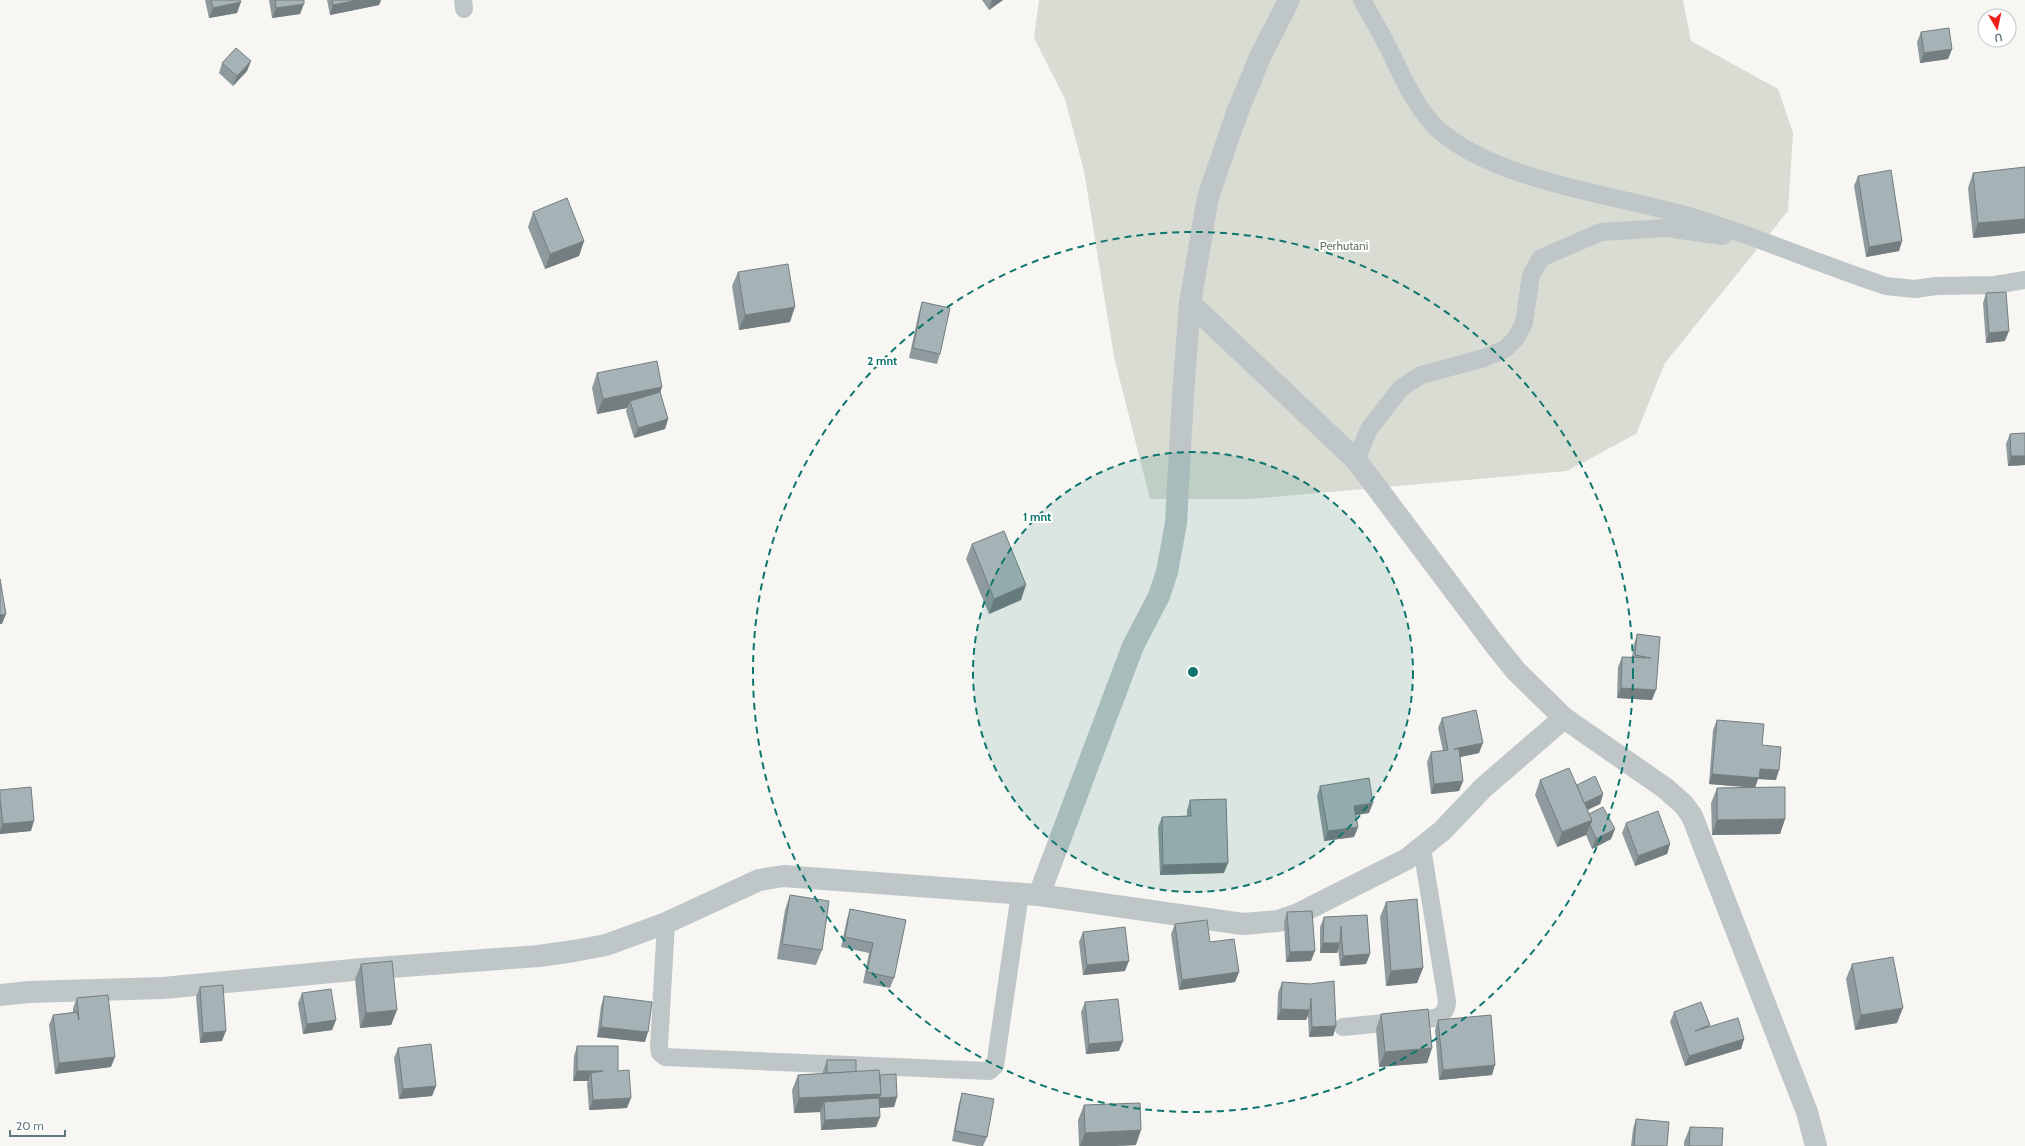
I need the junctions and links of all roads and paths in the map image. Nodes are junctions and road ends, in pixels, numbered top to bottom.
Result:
1 (1289, 0) edge
2 (1362, 0) edge
3 (1752, 238) junction
4 (2025, 280) edge
5 (1190, 303) junction
6 (1356, 460) junction
7 (1564, 718) junction
8 (1422, 848) junction
9 (1029, 894) junction
10 (666, 923) junction
11 (0, 995) edge
12 (1343, 1027) dead end
13 (1816, 1146) edge

1 - 5 street
2 - 3 street
3 - 4 street
3 - 6 street
5 - 6 street
5 - 9 street
6 - 7 street
7 - 8 street
7 - 13 street
8 - 9 street
8 - 12 street
9 - 10 street
9 - 10 street
10 - 11 street

